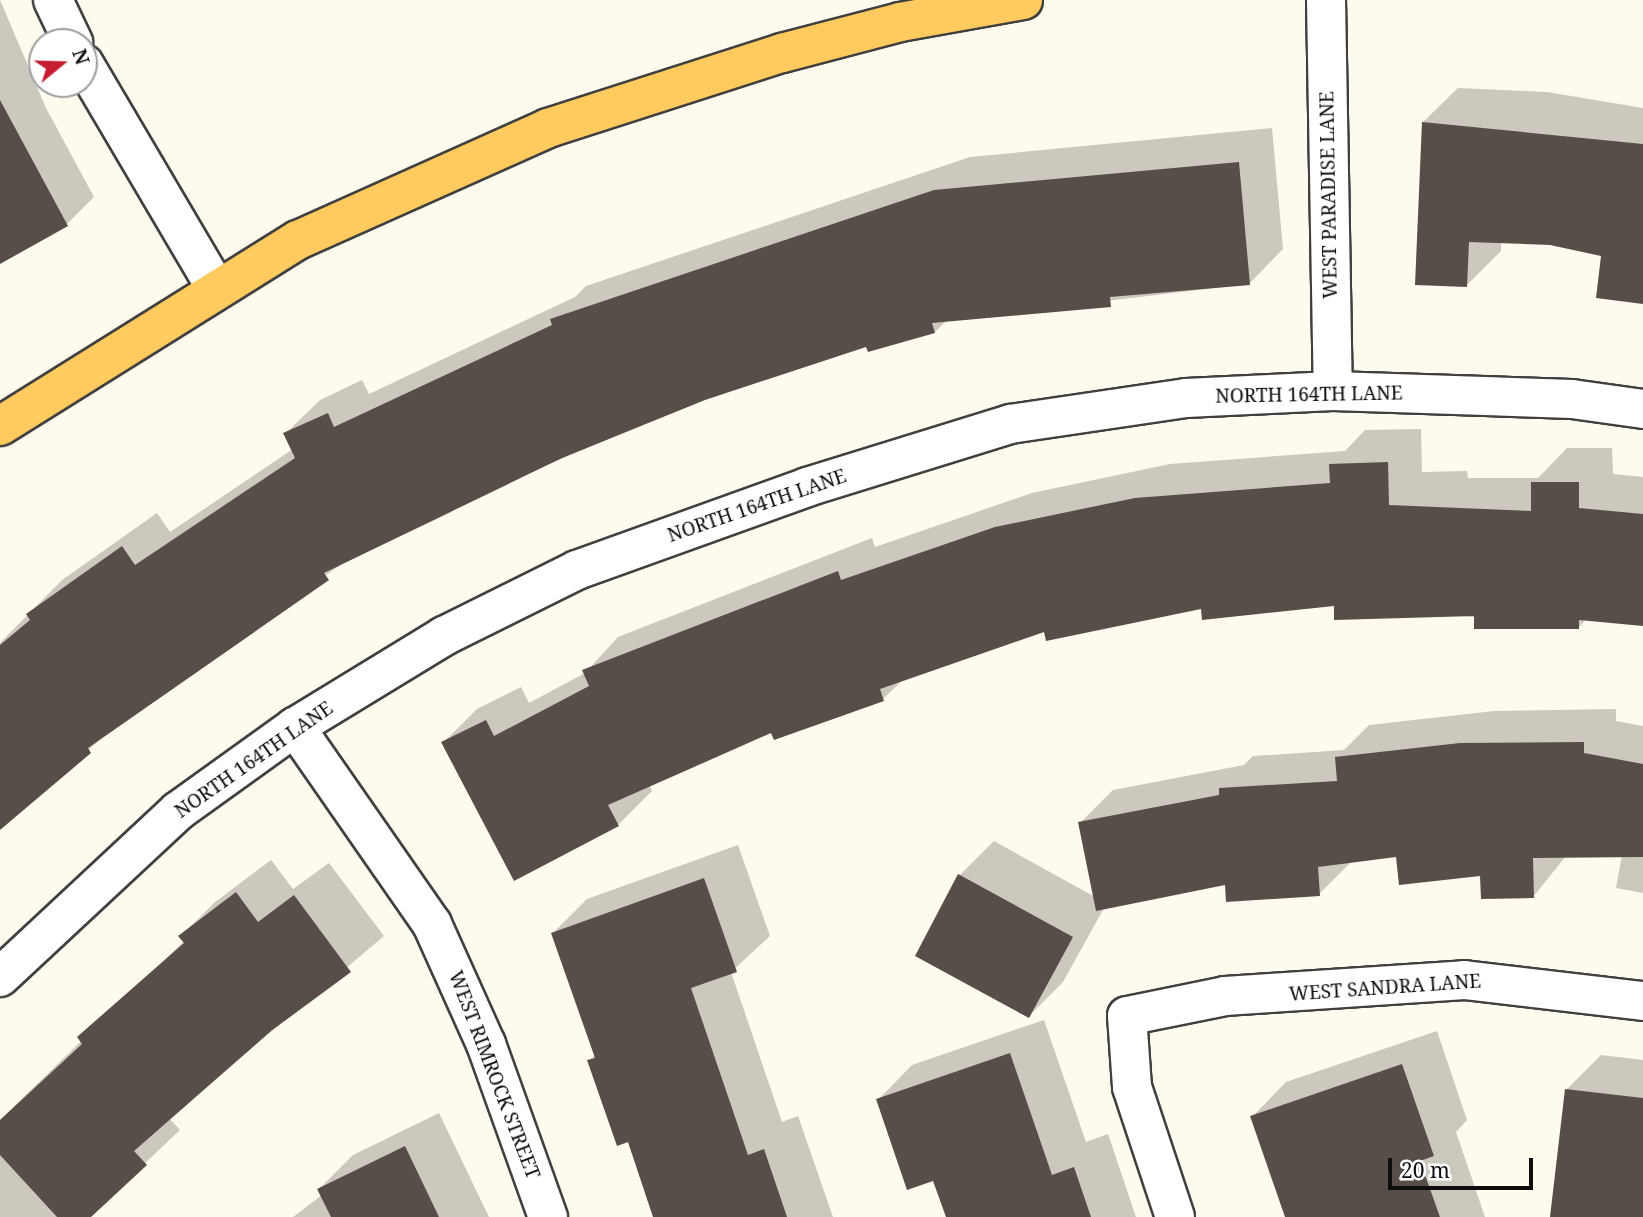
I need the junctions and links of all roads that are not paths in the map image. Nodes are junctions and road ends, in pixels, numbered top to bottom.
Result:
1 (53, 0) edge
2 (1023, 0) edge
3 (1326, 0) edge
4 (66, 28) edge
5 (98, 88) edge
6 (215, 286) junction
7 (1333, 391) junction
8 (1643, 409) edge
9 (0, 426) edge
10 (295, 727) junction
11 (0, 977) edge
12 (1643, 1001) edge
13 (548, 1217) edge
14 (1175, 1217) edge

1 - 4 street
2 - 6 main road
3 - 7 street, WEST PARADISE LANE
5 - 6 street
6 - 9 main road
7 - 8 street, NORTH 164TH LANE
7 - 10 street, NORTH 164TH LANE
10 - 11 street, NORTH 164TH LANE
10 - 13 street, WEST RIMROCK STREET
12 - 14 street, WEST SANDRA LANE

